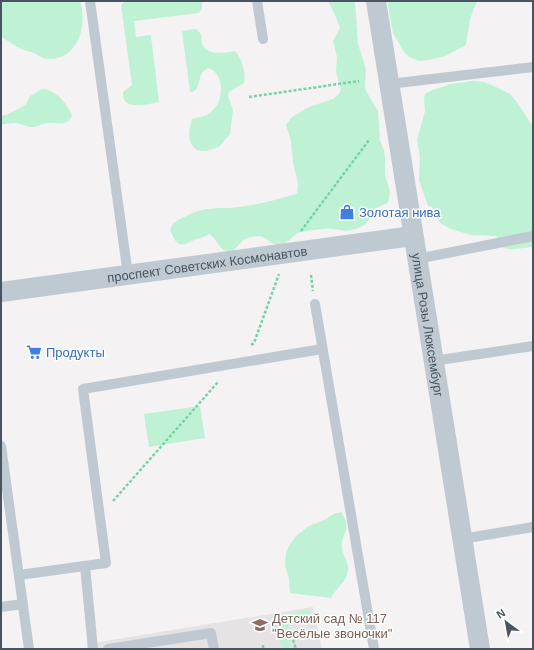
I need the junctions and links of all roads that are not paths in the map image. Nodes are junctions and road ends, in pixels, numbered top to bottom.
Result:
1 (90, 1) edge
2 (258, 1) edge
3 (376, 1) edge
4 (263, 39) dead end
5 (533, 67) edge
6 (389, 84) junction
7 (414, 236) junction
8 (533, 236) edge
9 (417, 259) junction
10 (128, 275) junction
11 (1, 292) edge
12 (315, 304) dead end
13 (533, 346) edge
14 (322, 349) junction
15 (433, 361) junction
16 (1, 446) edge
17 (533, 527) edge
18 (462, 539) junction
19 (85, 566) junction
20 (19, 574) junction
21 (23, 604) junction
22 (1, 607) edge
23 (29, 649) edge
24 (93, 649) edge
25 (109, 649) edge
26 (214, 649) edge
27 (374, 649) edge
28 (480, 649) edge

1 - 10 lane
2 - 4 lane
3 - 6 street, улица Розы Люксембург
5 - 6 lane
6 - 7 street, улица Розы Люксембург
7 - 9 street, улица Розы Люксембург
7 - 10 street, проспект Советских Космонавтов
8 - 9 lane
9 - 15 street, улица Розы Люксембург
10 - 11 street, проспект Советских Космонавтов
12 - 14 lane
13 - 15 lane
14 - 19 lane
14 - 27 lane
15 - 18 street, улица Розы Люксембург
16 - 20 lane
17 - 18 lane
18 - 28 street, улица Розы Люксембург
19 - 20 lane
19 - 24 lane
20 - 21 lane
21 - 22 lane
21 - 23 lane
25 - 26 lane

